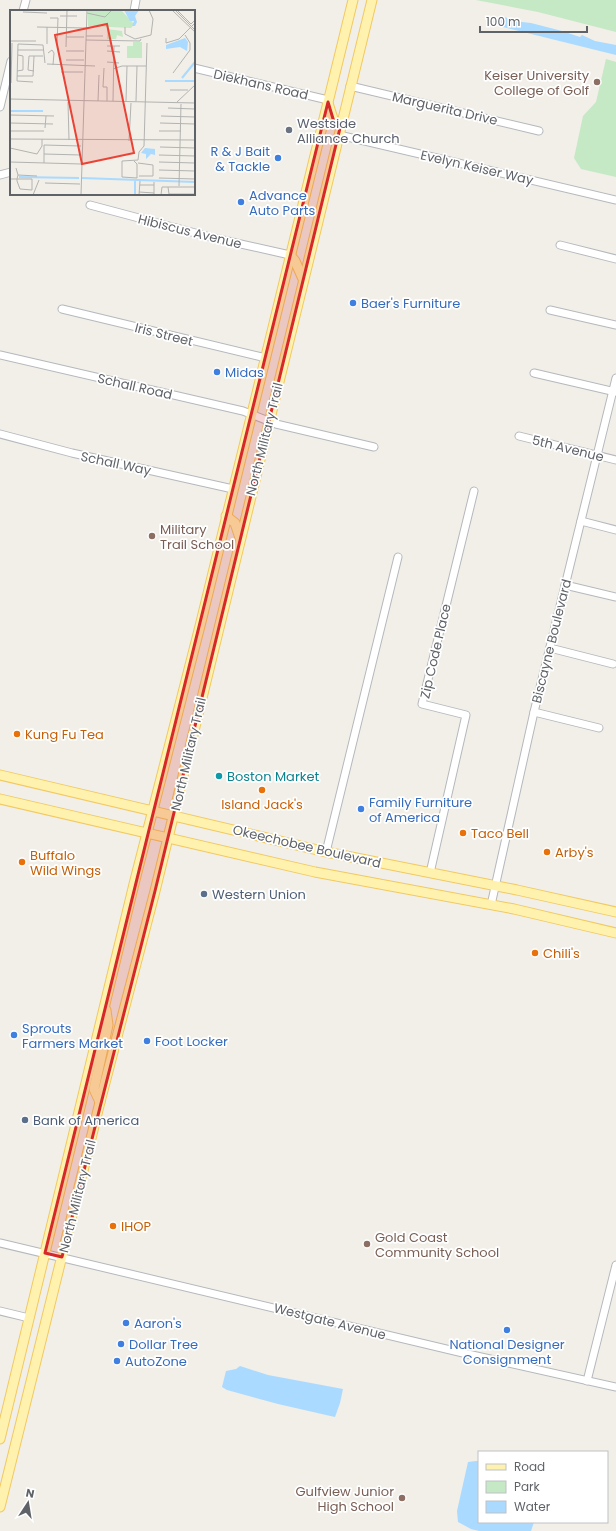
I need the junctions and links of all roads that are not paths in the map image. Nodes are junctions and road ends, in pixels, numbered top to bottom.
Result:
1 (26, 0) edge
2 (136, 0) edge
3 (353, 0) edge
4 (372, 0) edge
5 (23, 10) edge
6 (134, 10) edge
7 (10, 65) edge
8 (195, 68) edge
9 (350, 86) junction
10 (328, 101) junction
11 (0, 107) edge
12 (341, 124) junction
13 (539, 131) dead end
14 (339, 135) junction
15 (10, 172) edge
16 (0, 175) edge
17 (616, 200) edge
18 (90, 205) dead end
19 (560, 245) dead end
20 (290, 255) junction
21 (616, 259) edge
22 (303, 278) junction
23 (62, 309) dead end
24 (550, 310) dead end
25 (616, 325) edge
26 (0, 355) edge
27 (266, 358) junction
28 (534, 373) dead end
29 (616, 378) edge
30 (614, 392) edge
31 (252, 414) junction
32 (268, 421) junction
33 (0, 434) edge
34 (519, 436) dead end
35 (374, 447) dead end
36 (597, 454) junction
37 (616, 460) edge
38 (233, 489) junction
39 (474, 491) dead end
40 (226, 516) junction
41 (581, 521) junction
42 (616, 530) edge
43 (240, 538) junction
44 (398, 557) dead end
45 (565, 585) junction
46 (616, 597) edge
47 (550, 648) junction
48 (613, 664) dead end
49 (534, 712) junction
50 (599, 728) dead end
51 (0, 775) edge
52 (0, 799) edge
53 (153, 810) junction
54 (173, 815) junction
55 (147, 833) junction
56 (168, 838) junction
57 (326, 852) junction
58 (430, 873) junction
59 (495, 886) junction
60 (491, 905) junction
61 (616, 912) edge
62 (616, 933) edge
63 (106, 1003) junction
64 (100, 1102) junction
65 (0, 1243) edge
66 (45, 1253) junction
67 (62, 1257) junction
68 (616, 1265) edge
69 (0, 1311) edge
70 (29, 1318) junction
71 (587, 1381) junction
72 (616, 1387) edge
73 (3, 1418) edge
74 (0, 1439) edge
75 (0, 1507) edge

1 - 5 street
2 - 6 street
3 - 10 main road, North Military Trail
4 - 9 main road, North Military Trail
7 - 11 street
8 - 10 street, Diekhans Road
9 - 12 main road, North Military Trail
9 - 13 street, Marguerita Drive
10 - 12 main road
10 - 20 main road, North Military Trail
12 - 14 main road, North Military Trail
14 - 17 street, Evelyn Keiser Way
14 - 22 main road, North Military Trail
15 - 16 street
18 - 20 street, Hibiscus Avenue
19 - 21 street
20 - 22 main road
20 - 27 main road, North Military Trail
22 - 32 main road, North Military Trail
23 - 27 street, Iris Street
24 - 25 street
26 - 31 street, Schall Road
27 - 31 main road, North Military Trail
28 - 30 street
29 - 30 street, Biscayne Boulevard
30 - 36 street, Biscayne Boulevard
31 - 32 street, Schall Road
31 - 38 main road, North Military Trail
32 - 35 street, Schall Road
32 - 43 main road, North Military Trail
33 - 38 street, Schall Way
34 - 36 street, 5th Avenue
36 - 37 street, 5th Avenue
36 - 41 street, Biscayne Boulevard
38 - 40 main road, North Military Trail
39 - 58 street, Zip Code Place
40 - 43 main road
40 - 53 main road, North Military Trail
41 - 42 street
41 - 45 street, Biscayne Boulevard
43 - 54 main road, North Military Trail
44 - 57 street
45 - 46 street
45 - 47 street, Biscayne Boulevard
47 - 48 street
47 - 49 street, Biscayne Boulevard
49 - 50 street
49 - 59 street, Biscayne Boulevard
51 - 53 main road, Okeechobee Boulevard
52 - 55 main road, Okeechobee Boulevard
53 - 54 main road, Okeechobee Boulevard
53 - 55 main road, North Military Trail
54 - 56 main road, North Military Trail
54 - 57 main road, Okeechobee Boulevard
55 - 56 main road, Okeechobee Boulevard
55 - 63 main road, North Military Trail
56 - 60 main road, Okeechobee Boulevard
56 - 64 main road, North Military Trail
57 - 58 main road, Okeechobee Boulevard
58 - 59 main road, Okeechobee Boulevard
59 - 60 street, Biscayne Boulevard
59 - 61 main road, Okeechobee Boulevard
60 - 62 main road, Okeechobee Boulevard
63 - 64 main road
63 - 66 main road, North Military Trail
64 - 67 main road, North Military Trail
65 - 66 street, Westgate Avenue
66 - 67 street, Westgate Avenue
66 - 70 main road, North Military Trail
67 - 71 street, Westgate Avenue
67 - 75 main road, North Military Trail
68 - 71 street
69 - 70 street
70 - 73 main road, North Military Trail
71 - 72 street, Westgate Avenue
73 - 74 main road, North Military Trail

